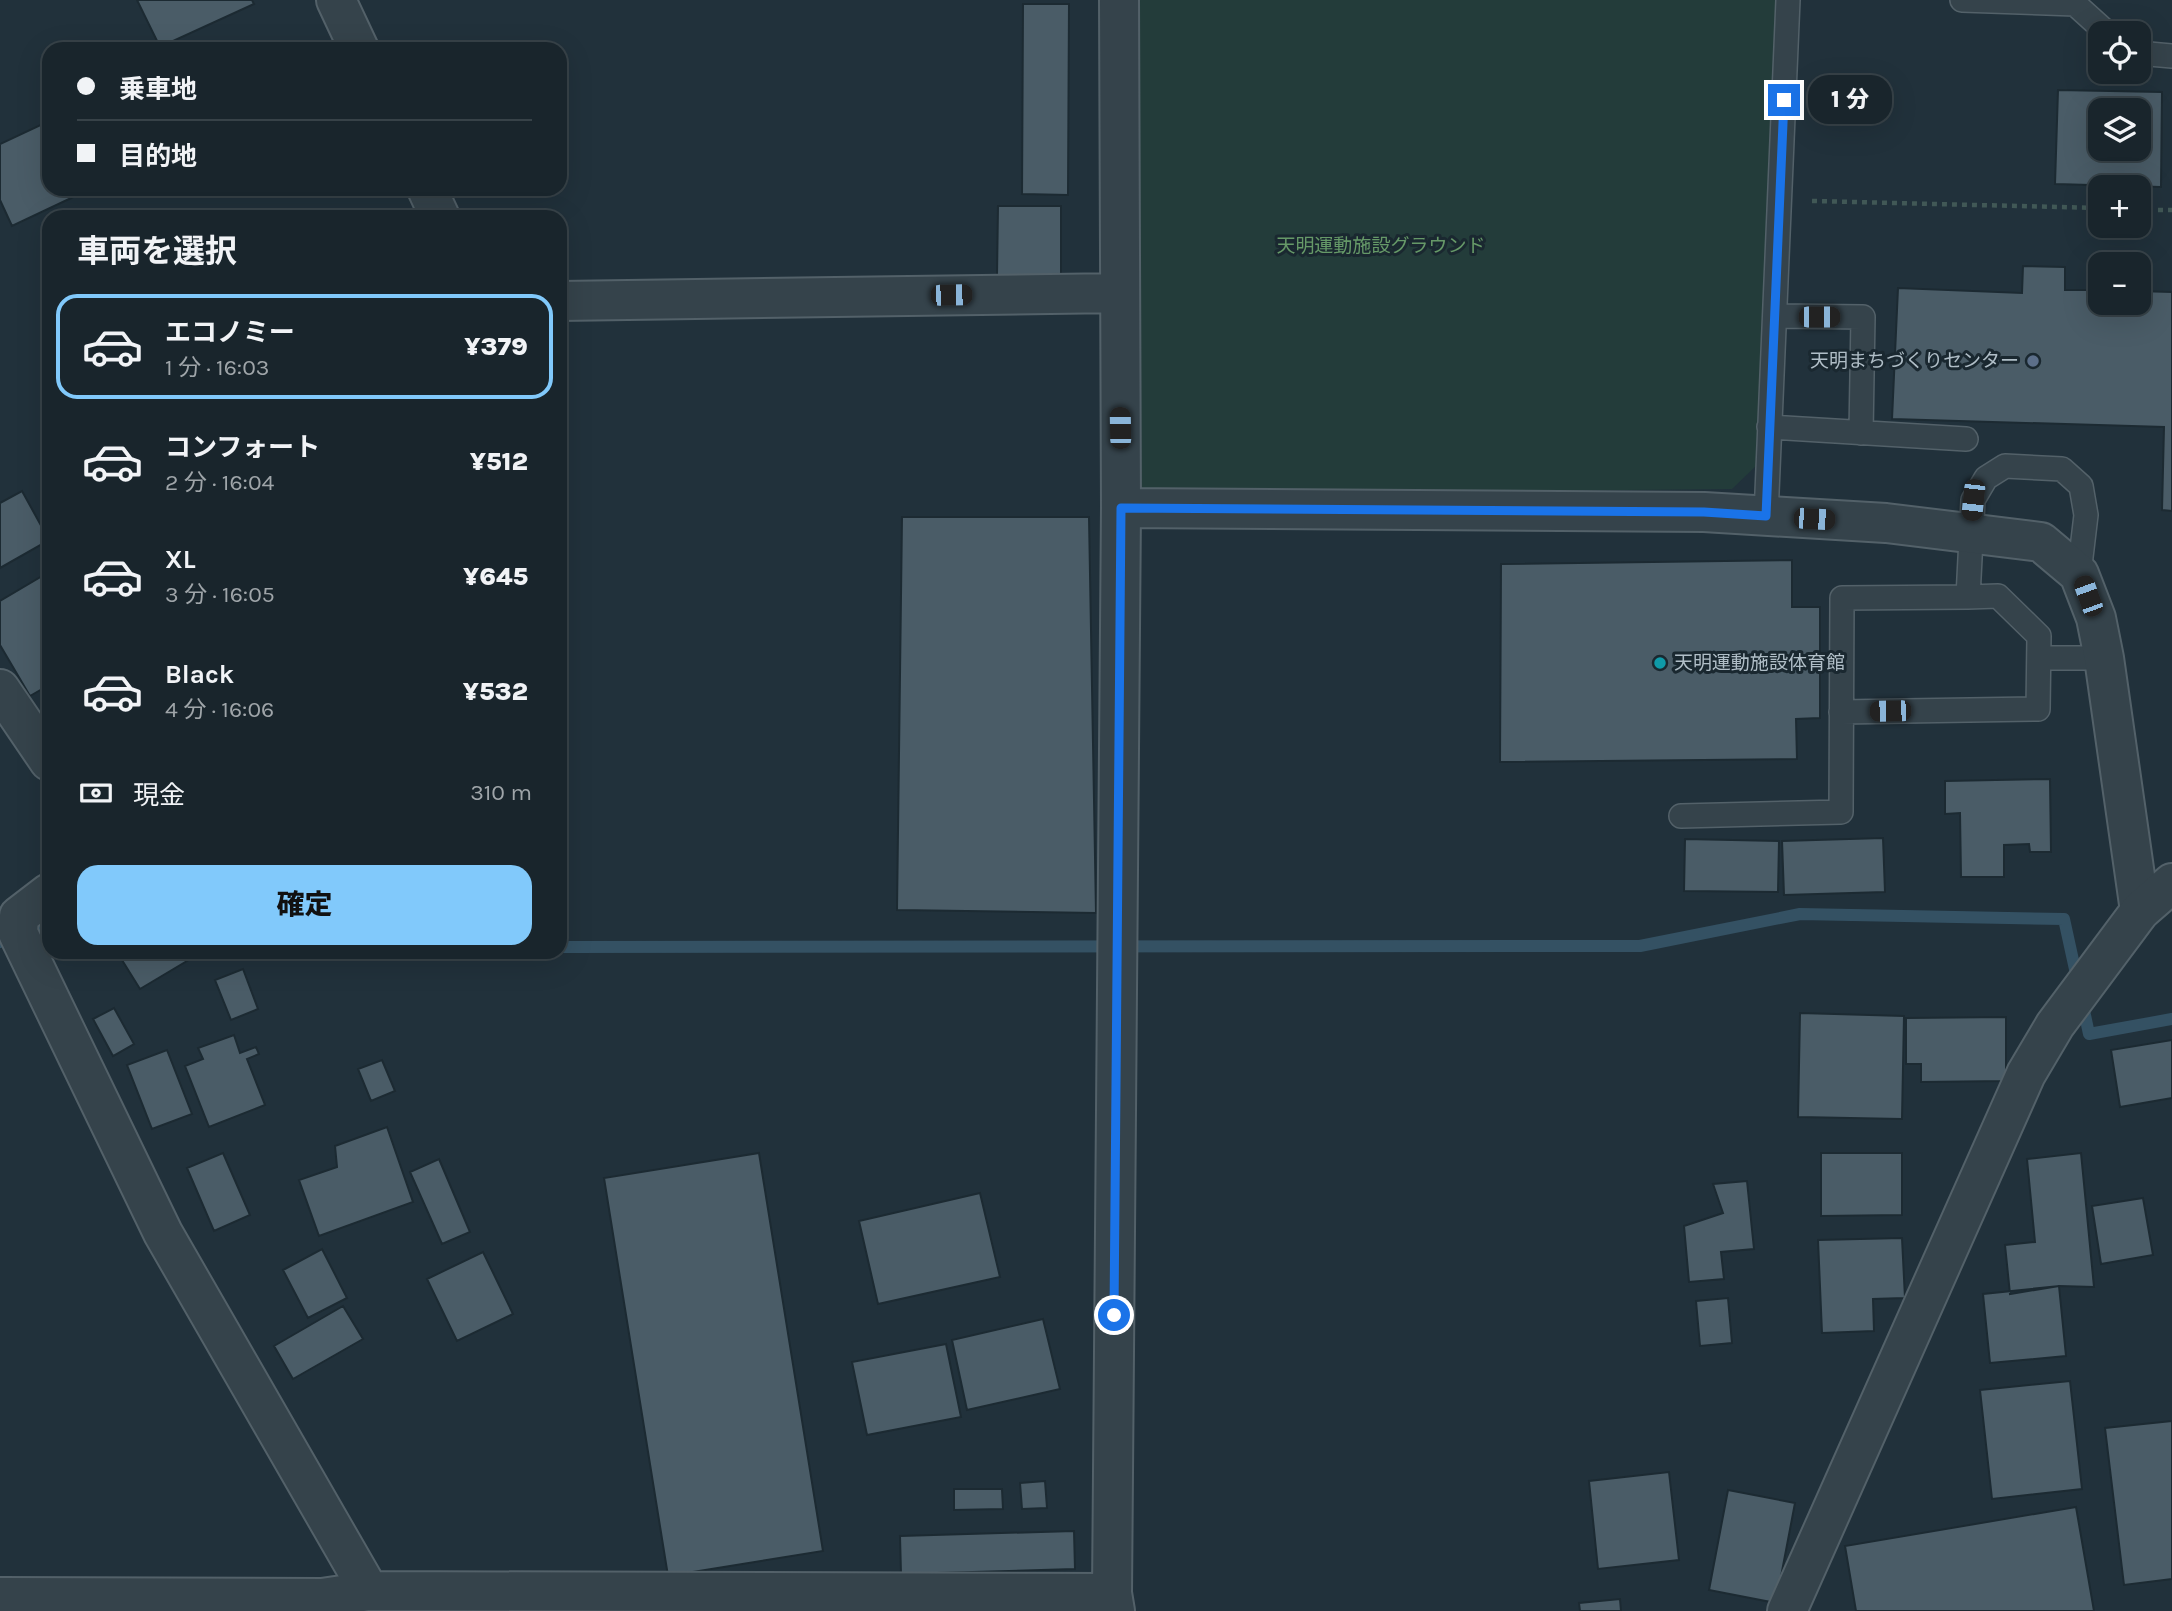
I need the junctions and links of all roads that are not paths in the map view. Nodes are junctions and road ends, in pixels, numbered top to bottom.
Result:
1 (336, 0) edge
2 (1119, 0) edge
3 (1788, 0) edge
4 (1962, 0) edge
5 (2076, 2) edge
6 (2095, 21) edge
7 (356, 42) edge
8 (2151, 55) edge
9 (2172, 57) edge
10 (1119, 293) junction
11 (567, 301) edge
12 (1775, 316) junction
13 (1769, 427) junction
14 (1861, 433) junction
15 (1966, 439) dead end
16 (1121, 508) junction
17 (1766, 516) junction
18 (1970, 532) junction
19 (2080, 574) junction
20 (1968, 597) junction
21 (2040, 657) junction
22 (2104, 658) junction
23 (0, 689) edge
24 (1841, 712) junction
25 (42, 746) edge
26 (1681, 816) dead end
27 (2172, 883) edge
28 (42, 898) edge
29 (2140, 911) junction
30 (369, 1591) junction
31 (0, 1597) edge
32 (1113, 1602) edge
33 (323, 1604) edge
34 (1787, 1611) edge

1 - 7 street
2 - 10 street
3 - 12 lane
4 - 5 lane
5 - 6 lane
8 - 9 lane
10 - 11 street
10 - 16 street
12 - 13 lane
12 - 14 lane
13 - 14 lane
13 - 17 lane
14 - 15 lane
16 - 17 street
16 - 32 street
17 - 18 street
18 - 19 street
18 - 19 lane
18 - 20 lane
19 - 22 street
20 - 21 lane
20 - 24 lane
21 - 22 lane
21 - 24 lane
22 - 29 street
23 - 25 street
24 - 26 lane
27 - 29 street
28 - 30 street
29 - 34 street
30 - 32 street
30 - 33 street
31 - 33 street

